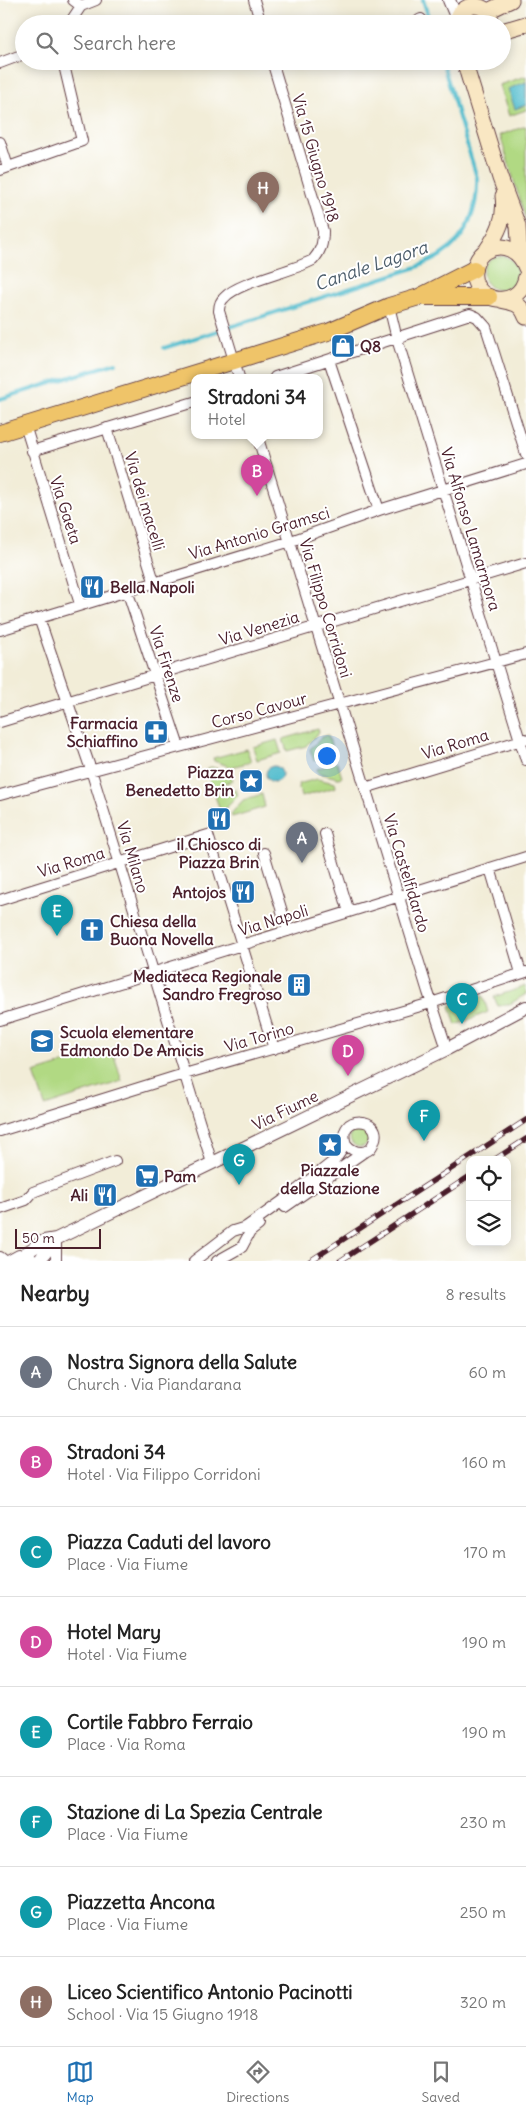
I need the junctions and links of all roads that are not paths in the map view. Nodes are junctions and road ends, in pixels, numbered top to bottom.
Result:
1 (96, 0) edge
2 (254, 0) edge
3 (449, 0) edge
4 (511, 0) edge
5 (467, 2) edge
6 (77, 3) edge
7 (72, 15) edge
8 (258, 15) edge
9 (455, 15) edge
10 (460, 15) edge
11 (488, 15) edge
12 (492, 15) edge
13 (526, 24) edge
14 (511, 28) edge
15 (15, 57) edge
16 (0, 62) edge
17 (65, 70) edge
18 (275, 70) edge
19 (469, 70) edge
20 (0, 142) edge
21 (4, 169) edge
22 (500, 178) junction
23 (486, 251) junction
24 (474, 269) junction
25 (525, 273) edge
26 (419, 298) junction
27 (495, 299) junction
28 (389, 306) junction
29 (526, 317) edge
30 (396, 339) junction
31 (329, 360) junction
32 (234, 361) junction
33 (191, 374) edge
34 (192, 374) edge
35 (238, 374) edge
36 (285, 374) edge
37 (191, 403) edge
38 (25, 425) junction
39 (107, 428) junction
40 (0, 433) edge
41 (258, 439) edge
42 (32, 451) junction
43 (526, 454) edge
44 (526, 464) edge
45 (443, 490) junction
46 (379, 510) junction
47 (291, 541) junction
48 (526, 563) edge
49 (470, 580) junction
50 (154, 581) junction
51 (127, 590) junction
52 (80, 604) junction
53 (39, 618) junction
54 (316, 627) junction
55 (0, 630) edge
56 (526, 654) edge
57 (496, 662) junction
58 (155, 675) junction
59 (68, 702) junction
60 (339, 704) junction
61 (0, 722) edge
62 (523, 739) edge
63 (179, 747) junction
64 (526, 760) edge
65 (91, 770) junction
66 (365, 788) junction
67 (0, 795) edge
68 (325, 834) dead end
69 (264, 854) dead end
70 (526, 857) edge
71 (119, 863) junction
72 (490, 868) junction
73 (398, 896) junction
74 (0, 900) edge
75 (349, 912) junction
76 (288, 931) junction
77 (242, 945) junction
78 (524, 972) edge
79 (152, 973) junction
80 (431, 1003) junction
81 (526, 1007) edge
82 (0, 1020) edge
83 (274, 1048) junction
84 (448, 1049) junction
85 (183, 1075) junction
86 (0, 1131) edge
87 (346, 1144) junction
88 (364, 1152) junction
89 (115, 1161) dead end
90 (212, 1163) junction
91 (0, 1209) edge
92 (241, 1229) junction
93 (56, 1239) junction
94 (245, 1240) junction
95 (23, 1255) junction
96 (0, 1257) edge
97 (5, 1261) edge
98 (10, 1261) edge
99 (37, 1261) edge
100 (56, 1261) edge
101 (194, 1261) edge
102 (217, 1261) edge

1 - 6 street
2 - 8 street
3 - 9 street
4 - 12 main road
5 - 10 main road
5 - 11 main road
6 - 7 street
13 - 14 main road
15 - 16 street
17 - 21 street
18 - 32 street, Via 15 Giugno 1918
19 - 22 main road
20 - 21 street
22 - 23 main road
22 - 25 main road
23 - 24 main road
23 - 25 main road
24 - 26 main road
24 - 27 main road
25 - 27 main road
26 - 27 main road
26 - 28 main road
27 - 29 main road
28 - 30 street, Via Alfonso Lamarmora
28 - 32 main road
30 - 31 street
30 - 43 street
30 - 45 street, Via Alfonso Lamarmora
31 - 36 street
31 - 46 street
32 - 34 main road
32 - 35 street, Via 15 Giugno 1918
33 - 38 main road
37 - 39 street
38 - 40 main road
38 - 42 street, Via Gaeta
39 - 42 street
39 - 50 street, Via dei macelli
41 - 47 street, Via Filippo Corridoni
42 - 52 street, Via Gaeta
44 - 45 street, Via Antonio Gramsci
45 - 46 street, Via Antonio Gramsci
45 - 49 street, Via Alfonso Lamarmora
46 - 47 street, Via Antonio Gramsci
47 - 50 street, Via Antonio Gramsci
47 - 54 street, Via Filippo Corridoni
48 - 49 street, Via Venezia
49 - 54 street, Via Venezia
49 - 57 street, Via Alfonso Lamarmora
50 - 51 street, Via Antonio Gramsci
51 - 52 street, Via Antonio Gramsci
51 - 58 street, Via Firenze
52 - 53 street, Via Antonio Gramsci
53 - 55 street, Via Antonio Gramsci
53 - 59 street, Via Milano
54 - 58 street, Via Venezia
54 - 60 street, Via Filippo Corridoni
56 - 57 street, Corso Cavour
57 - 60 street, Corso Cavour
57 - 62 street, Via Alfonso Lamarmora
58 - 59 street, Via Venezia
58 - 63 street, Via Firenze
59 - 61 street, Via Venezia
59 - 65 street, Via Milano
60 - 63 street, Corso Cavour
60 - 66 street, Via Castelfidardo
62 - 64 street, Via Alfonso Lamarmora
62 - 66 street, Via Roma
63 - 65 street, Corso Cavour
65 - 67 street, Corso Cavour
65 - 71 street, Via Milano
66 - 73 street, Via Castelfidardo
68 - 75 street
69 - 76 street
70 - 72 street, Via Napoli
71 - 74 street, Via Roma
71 - 77 street, Via Roma
71 - 79 street, Via Milano
72 - 73 street, Via Napoli
72 - 78 street
73 - 75 street, Via Napoli
73 - 80 street, Via Castelfidardo
75 - 76 street, Via Napoli
76 - 77 street, Via Napoli
77 - 79 street, Via Napoli
77 - 83 street
78 - 80 street, Via Torino
79 - 82 street, Via Napoli
79 - 85 street, Via Milano
80 - 83 street, Via Torino
80 - 84 street, Via Castelfidardo
81 - 84 street, Via Fiume
83 - 85 street, Via Torino
84 - 90 street, Via Fiume
85 - 86 street, Via Torino
85 - 90 street, Via Milano
87 - 88 street
87 - 88 street
87 - 92 street
88 - 94 street
89 - 91 street
90 - 93 street, Via Fiume
92 - 94 street
92 - 101 street
93 - 95 street, Via Fiume
93 - 99 street, Via Fiume
93 - 100 street
94 - 102 street
95 - 98 street, Via Fiume
95 - 99 street
96 - 97 street

